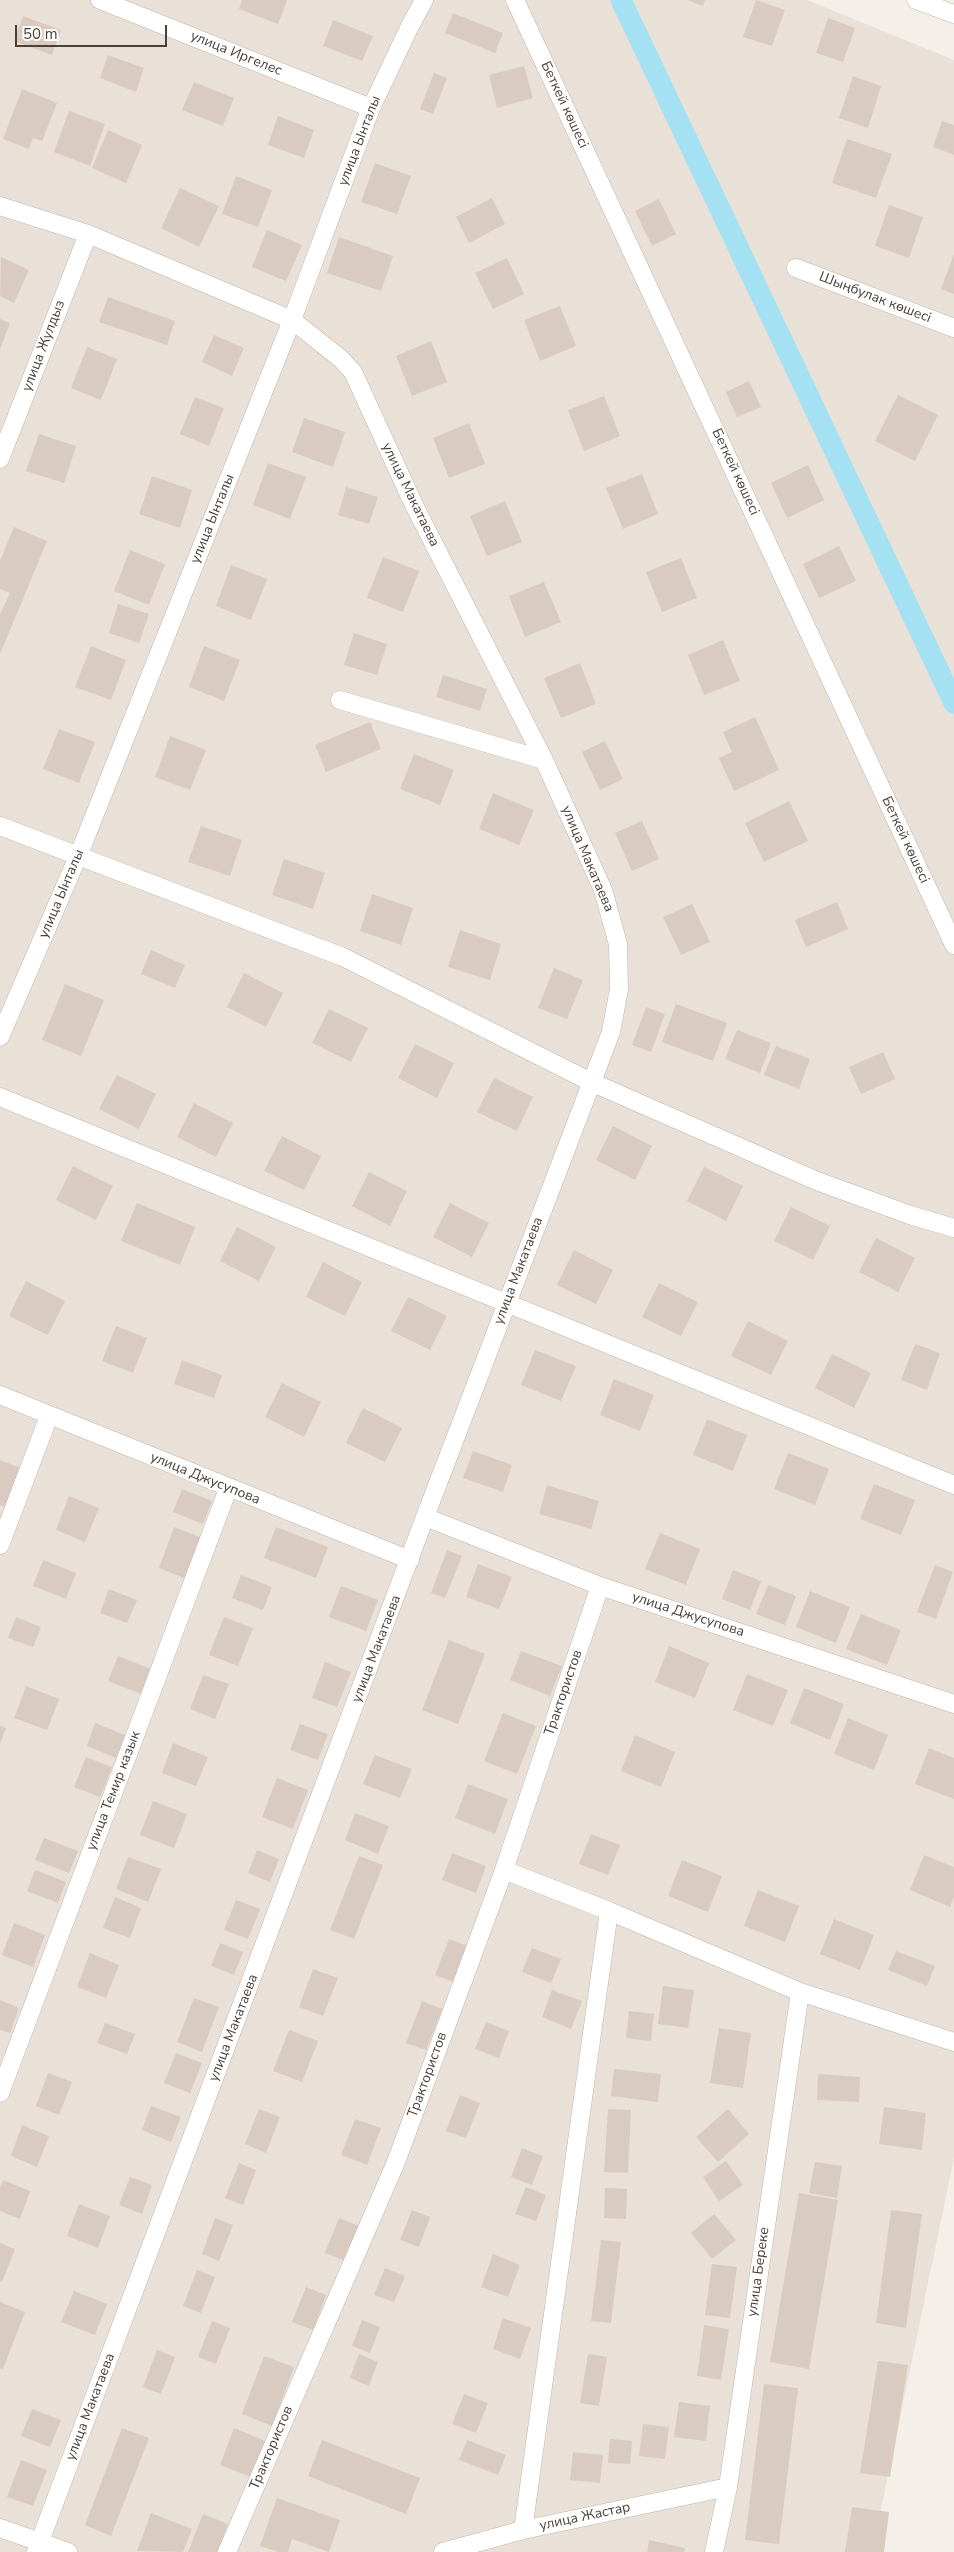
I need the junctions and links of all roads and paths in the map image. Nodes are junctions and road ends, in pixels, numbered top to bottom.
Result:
1 (100, 0) edge
2 (424, 0) edge
3 (515, 0) edge
4 (916, 0) edge
5 (954, 14) edge
6 (371, 108) junction
7 (0, 206) edge
8 (88, 234) junction
9 (796, 268) dead end
10 (292, 320) junction
11 (954, 328) edge
12 (0, 459) edge
13 (340, 700) dead end
14 (544, 760) junction
15 (0, 826) edge
16 (79, 854) junction
17 (954, 945) edge
18 (0, 1037) edge
19 (591, 1082) junction
20 (0, 1097) edge
21 (954, 1228) edge
22 (506, 1305) junction
23 (0, 1396) edge
24 (49, 1416) junction
25 (954, 1485) edge
26 (228, 1489) junction
27 (425, 1517) junction
28 (0, 1546) edge
29 (410, 1560) junction
30 (600, 1586) junction
31 (954, 1704) edge
32 (504, 1870) junction
33 (609, 1911) junction
34 (800, 1992) junction
35 (954, 2042) edge
36 (0, 2093) edge
37 (728, 2487) junction
38 (0, 2528) edge
39 (523, 2530) junction
40 (38, 2547) edge
41 (68, 2552) edge
42 (227, 2552) edge
43 (443, 2552) edge
44 (714, 2552) edge

1 - 6 street, улица Иргелес
2 - 6 street, улица Ынталы
3 - 17 street, Беткей көшесі
4 - 5 street
6 - 10 street, улица Ынталы
7 - 8 street, улица Макатаева
8 - 10 street, улица Макатаева
8 - 12 street, улица Жулдыз
9 - 11 street, Шыңбулак көшесі
10 - 14 street, улица Макатаева
10 - 16 street, улица Ынталы
13 - 14 street
14 - 19 street, улица Макатаева
15 - 16 street
16 - 18 street, улица Ынталы
16 - 19 street
19 - 21 street
19 - 22 street, улица Макатаева
20 - 22 street
22 - 25 street
22 - 27 street, улица Макатаева
23 - 24 street, улица Джусупова
24 - 26 street, улица Джусупова
24 - 28 street
26 - 29 street, улица Джусупова
26 - 36 street, улица Темир казык
27 - 29 street, улица Макатаева
27 - 30 street, улица Джусупова
29 - 40 street, улица Макатаева
30 - 31 street, улица Джусупова
30 - 32 street, Трактористов
32 - 33 street
32 - 42 street, Трактористов
33 - 34 street
33 - 39 street
34 - 35 street
34 - 37 street, улица Береке
37 - 39 street, улица Жастар
37 - 44 street, улица Береке
38 - 40 street
39 - 43 street, улица Жастар
40 - 41 street

